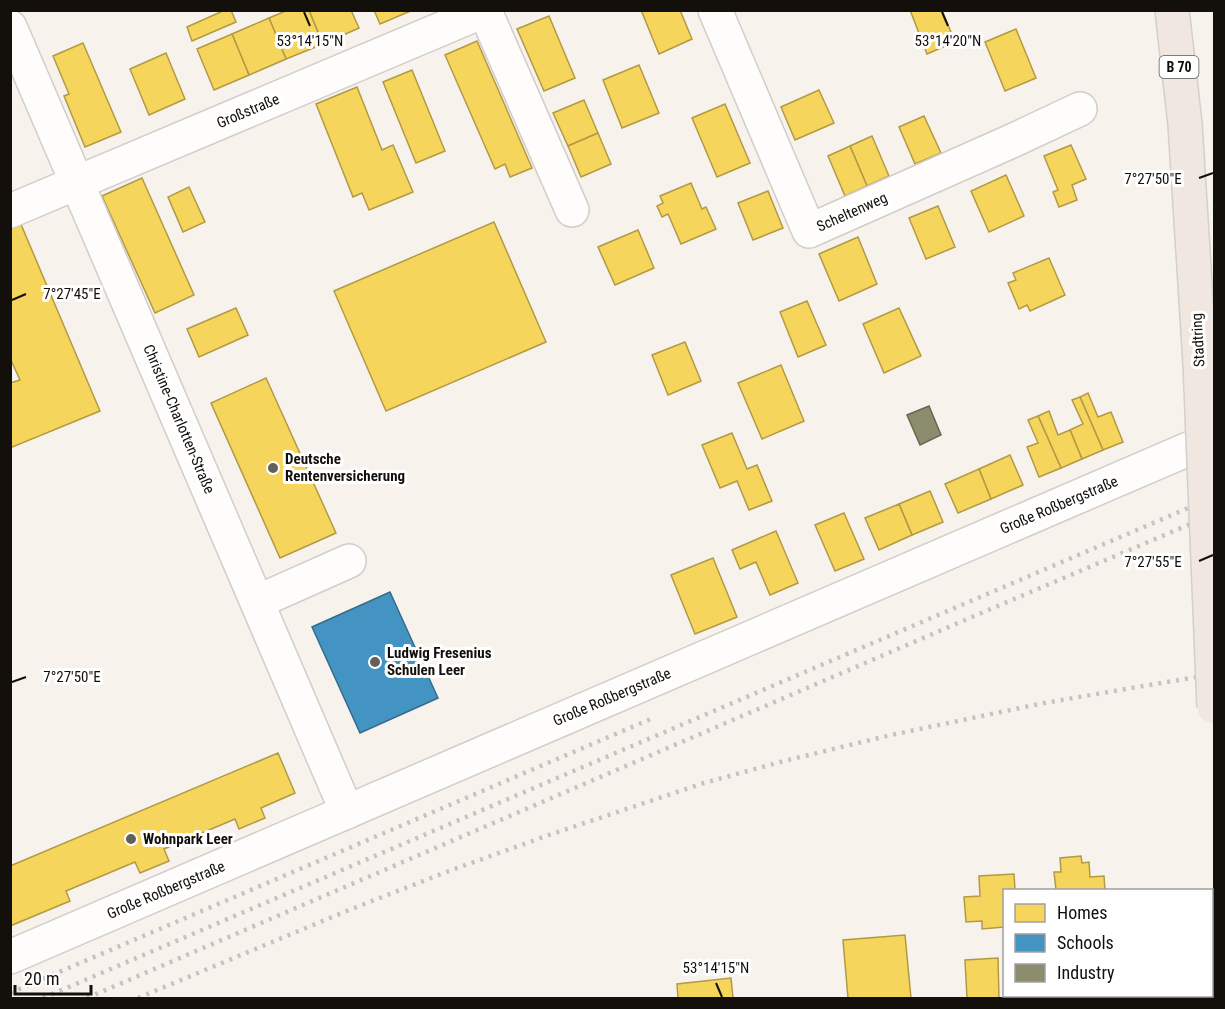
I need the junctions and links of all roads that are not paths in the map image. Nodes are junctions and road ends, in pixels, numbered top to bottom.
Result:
1 (715, 10) edge
2 (1172, 10) edge
3 (485, 11) edge
4 (10, 27) edge
5 (1080, 109) dead end
6 (78, 183) junction
7 (572, 210) dead end
8 (10, 211) edge
9 (1215, 438) edge
10 (349, 561) dead end
11 (257, 602) junction
12 (1215, 707) edge
13 (347, 812) junction
14 (10, 957) edge

1 - 5 street, Scheltenweg
2 - 12 main road, Stadtring / B 70, bridge
3 - 6 street, Großstraße
3 - 7 street
4 - 6 street, Christine-Charlotten-Straße
6 - 8 street, Großstraße
6 - 11 street, Christine-Charlotten-Straße
9 - 13 street, Große Roßbergstraße
10 - 11 street
11 - 13 street, Christine-Charlotten-Straße
13 - 14 street, Große Roßbergstraße

